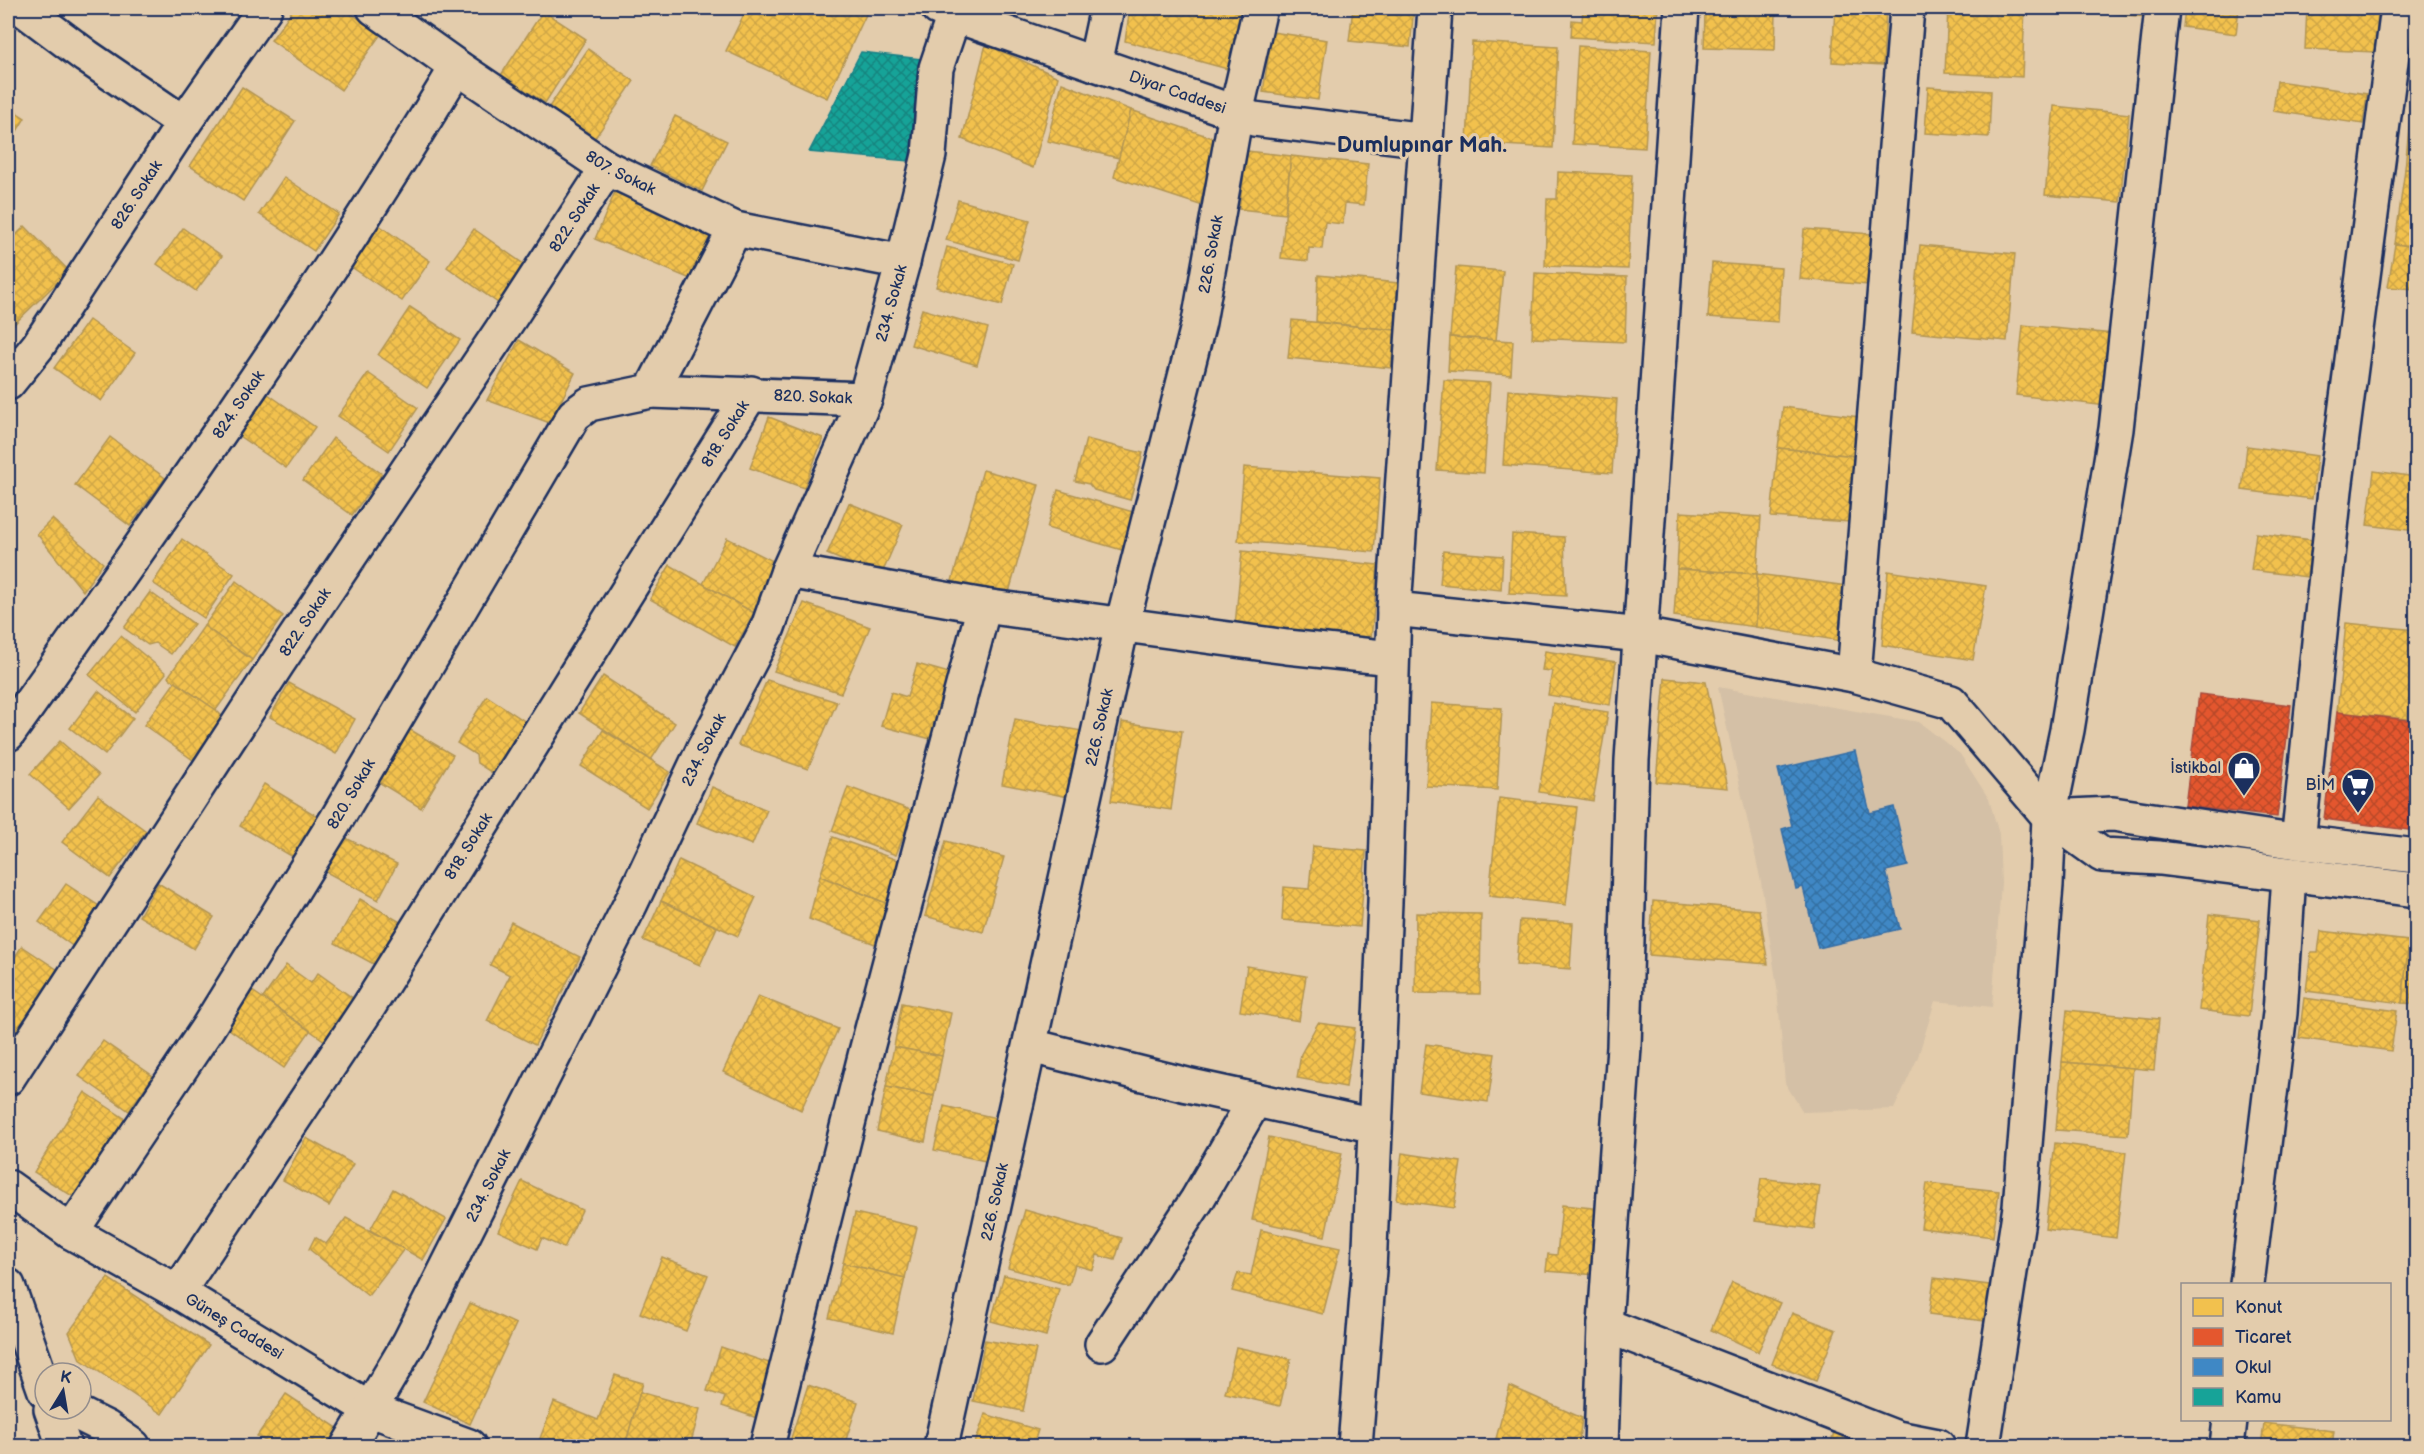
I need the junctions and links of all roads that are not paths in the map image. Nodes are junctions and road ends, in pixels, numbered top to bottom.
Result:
1 (22, 8) edge
2 (265, 8) edge
3 (374, 8) edge
4 (1107, 8) edge
5 (1260, 8) edge
6 (1435, 8) edge
7 (1682, 8) edge
8 (1907, 8) edge
9 (2162, 8) edge
10 (2398, 8) edge
11 (946, 11) edge
12 (1095, 64) junction
13 (457, 67) junction
14 (1236, 113) junction
15 (184, 123) junction
16 (1425, 140) junction
17 (606, 168) junction
18 (735, 228) junction
19 (903, 262) junction
20 (8, 384) edge
21 (651, 391) junction
22 (751, 393) junction
23 (865, 399) junction
24 (788, 571) junction
25 (984, 606) junction
26 (1394, 609) junction
27 (1122, 625) junction
28 (1641, 635) junction
29 (1392, 658) junction
30 (1854, 675) junction
31 (8, 734) edge
32 (2049, 817) junction
33 (2298, 842) junction
34 (2416, 856) edge
35 (2289, 875) junction
36 (2416, 890) edge
37 (1031, 1046) junction
38 (8, 1078) edge
39 (1255, 1100) junction
40 (1375, 1126) junction
41 (8, 1186) edge
42 (71, 1232) junction
43 (2247, 1283) edge
44 (8, 1286) edge
45 (178, 1292) junction
46 (1605, 1325) junction
47 (1102, 1344) dead end
48 (34, 1361) edge
49 (371, 1410) junction
50 (55, 1421) edge
51 (93, 1421) edge
52 (2230, 1421) edge
53 (64, 1446) edge
54 (133, 1446) edge
55 (348, 1446) edge
56 (469, 1446) edge
57 (767, 1446) edge
58 (941, 1446) edge
59 (1355, 1446) edge
60 (1601, 1446) edge
61 (1938, 1446) edge
62 (1983, 1446) edge
63 (2227, 1446) edge

1 - 15 street
2 - 15 street, 826. Sokak
3 - 13 street, 807. Sokak
4 - 12 street
5 - 14 street, 226. Sokak
6 - 16 street
7 - 28 street
8 - 30 street
9 - 32 street
10 - 33 street
11 - 12 street, Diyar Caddesi
11 - 19 street, 234. Sokak
12 - 14 street, Diyar Caddesi
13 - 17 street, 807. Sokak
13 - 31 street, 824. Sokak
14 - 16 street, Diyar Caddesi
14 - 27 street, 226. Sokak
15 - 20 street, 826. Sokak
16 - 26 street
17 - 18 street, 807. Sokak
17 - 38 street, 822. Sokak
18 - 19 street, 807. Sokak
18 - 21 street
19 - 23 street, 234. Sokak
21 - 22 street, 820. Sokak
21 - 42 street, 820. Sokak
22 - 23 street, 820. Sokak
22 - 45 street, 818. Sokak
23 - 24 street, 234. Sokak
24 - 25 street
24 - 49 street, 234. Sokak
25 - 27 street
25 - 57 street
26 - 28 street
26 - 29 street
27 - 29 street
27 - 37 street, 226. Sokak
28 - 30 street
28 - 46 street
29 - 40 street
30 - 32 street
32 - 33 street
32 - 35 street
32 - 62 street
33 - 34 street
35 - 36 street
35 - 43 street
37 - 39 street
37 - 58 street, 226. Sokak
39 - 40 street
39 - 47 street
40 - 59 street
41 - 42 street, Güneş Caddesi
42 - 45 street, Güneş Caddesi
44 - 48 street
45 - 49 street, Güneş Caddesi
46 - 60 street
46 - 61 street
49 - 55 street, 234. Sokak
49 - 56 street, Güneş Caddesi
50 - 53 street
51 - 54 street
52 - 63 street

